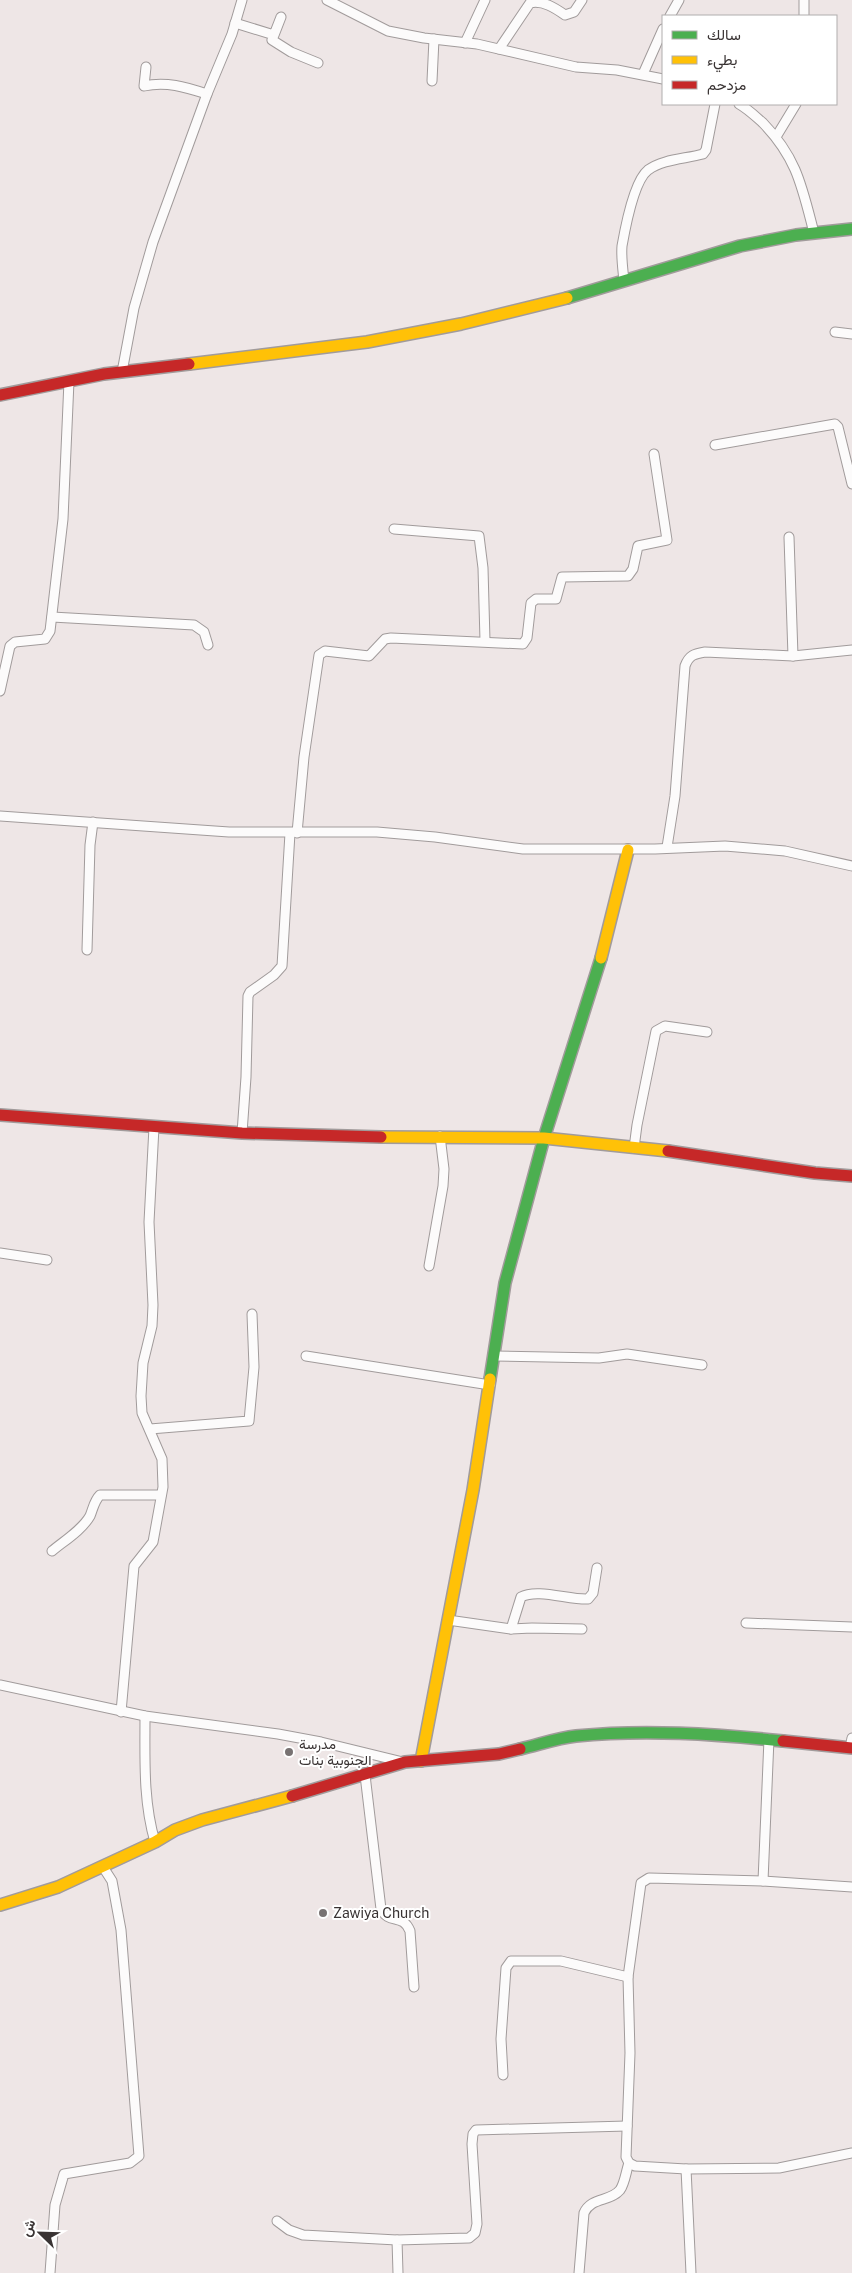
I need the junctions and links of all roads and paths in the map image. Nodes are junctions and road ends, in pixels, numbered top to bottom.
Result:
1 (242, 0) edge
2 (327, 0) edge
3 (485, 0) edge
4 (582, 0) edge
5 (680, 0) edge
6 (804, 0) edge
7 (671, 15) edge
8 (804, 15) edge
9 (235, 23) junction
10 (662, 32) edge
11 (434, 39) junction
12 (465, 43) junction
13 (499, 49) junction
14 (318, 63) dead end
15 (146, 66) dead end
16 (643, 74) junction
17 (662, 79) edge
18 (432, 80) dead end
19 (206, 94) junction
20 (715, 105) edge
21 (741, 105) edge
22 (795, 105) edge
23 (776, 137) junction
24 (852, 229) edge
25 (814, 233) junction
26 (624, 281) junction
27 (835, 332) dead end
28 (852, 334) edge
29 (122, 372) junction
30 (69, 381) junction
31 (0, 395) edge
32 (715, 445) dead end
33 (654, 454) dead end
34 (852, 484) edge
35 (394, 529) dead end
36 (789, 537) dead end
37 (52, 616) junction
38 (485, 641) junction
39 (208, 645) dead end
40 (852, 650) edge
41 (793, 656) junction
42 (0, 691) edge
43 (0, 816) edge
44 (93, 822) junction
45 (293, 833) junction
46 (667, 847) junction
47 (628, 850) junction
48 (852, 866) edge
49 (87, 950) dead end
50 (707, 1032) dead end
51 (0, 1114) edge
52 (154, 1127) junction
53 (242, 1133) junction
54 (440, 1136) junction
55 (544, 1138) junction
56 (634, 1148) junction
57 (852, 1176) edge
58 (0, 1253) edge
59 (47, 1260) dead end
60 (429, 1266) dead end
61 (252, 1314) dead end
62 (306, 1356) dead end
63 (494, 1356) junction
64 (702, 1365) dead end
65 (490, 1385) junction
66 (150, 1429) junction
67 (162, 1495) junction
68 (52, 1551) dead end
69 (597, 1568) dead end
70 (448, 1620) junction
71 (746, 1623) dead end
72 (852, 1627) edge
73 (511, 1629) junction
74 (582, 1630) dead end
75 (0, 1685) edge
76 (121, 1712) junction
77 (145, 1716) junction
78 (768, 1739) junction
79 (851, 1745) edge
80 (421, 1761) junction
81 (405, 1762) junction
82 (365, 1775) junction
83 (155, 1842) junction
84 (104, 1867) junction
85 (763, 1881) junction
86 (852, 1886) edge
87 (0, 1905) edge
88 (628, 1977) junction
89 (414, 1987) dead end
90 (503, 2075) dead end
91 (627, 2126) junction
92 (852, 2152) edge
93 (629, 2163) junction
94 (686, 2169) junction
95 (277, 2222) dead end
96 (397, 2240) junction
97 (50, 2273) edge
98 (398, 2273) edge
99 (579, 2273) edge
100 (691, 2273) edge

1 - 9 street
2 - 11 street
3 - 12 street
4 - 13 street
5 - 7 street
6 - 8 street
9 - 14 street
9 - 19 street
10 - 16 street
11 - 12 street
11 - 18 street
12 - 13 street
13 - 16 street
15 - 19 street
16 - 17 street
19 - 29 street
20 - 26 street
21 - 23 street
22 - 23 street
23 - 25 street
24 - 25 street
25 - 26 street
26 - 29 street
27 - 28 street
29 - 30 street
30 - 31 street
30 - 37 street
32 - 34 street
33 - 38 street
35 - 38 street
36 - 41 street
37 - 39 street
37 - 42 street
38 - 45 street
40 - 41 street
41 - 46 street
43 - 44 street
44 - 45 street
44 - 49 street
45 - 47 street
45 - 53 street
46 - 47 street
46 - 48 street
47 - 55 street
50 - 56 street
51 - 52 street
52 - 53 street
52 - 66 street
53 - 54 street
54 - 55 street
54 - 60 street
55 - 56 street
55 - 63 street
56 - 57 street
58 - 59 street
61 - 66 street
62 - 65 street
63 - 64 street
63 - 65 street
65 - 70 street
66 - 67 street
67 - 68 street
67 - 76 street
69 - 73 street
70 - 73 street
70 - 80 street
71 - 72 street
73 - 74 street
75 - 76 street
76 - 77 street
77 - 81 street
77 - 83 street
78 - 79 street
78 - 80 street
78 - 85 street
80 - 81 street
81 - 82 street
82 - 83 street
82 - 89 street
83 - 84 street
84 - 87 street
84 - 97 street
85 - 86 street
85 - 88 street
88 - 90 street
88 - 91 street
91 - 93 street
91 - 96 street
92 - 94 street
93 - 94 street
93 - 99 street
94 - 100 street
95 - 96 street
96 - 98 street

